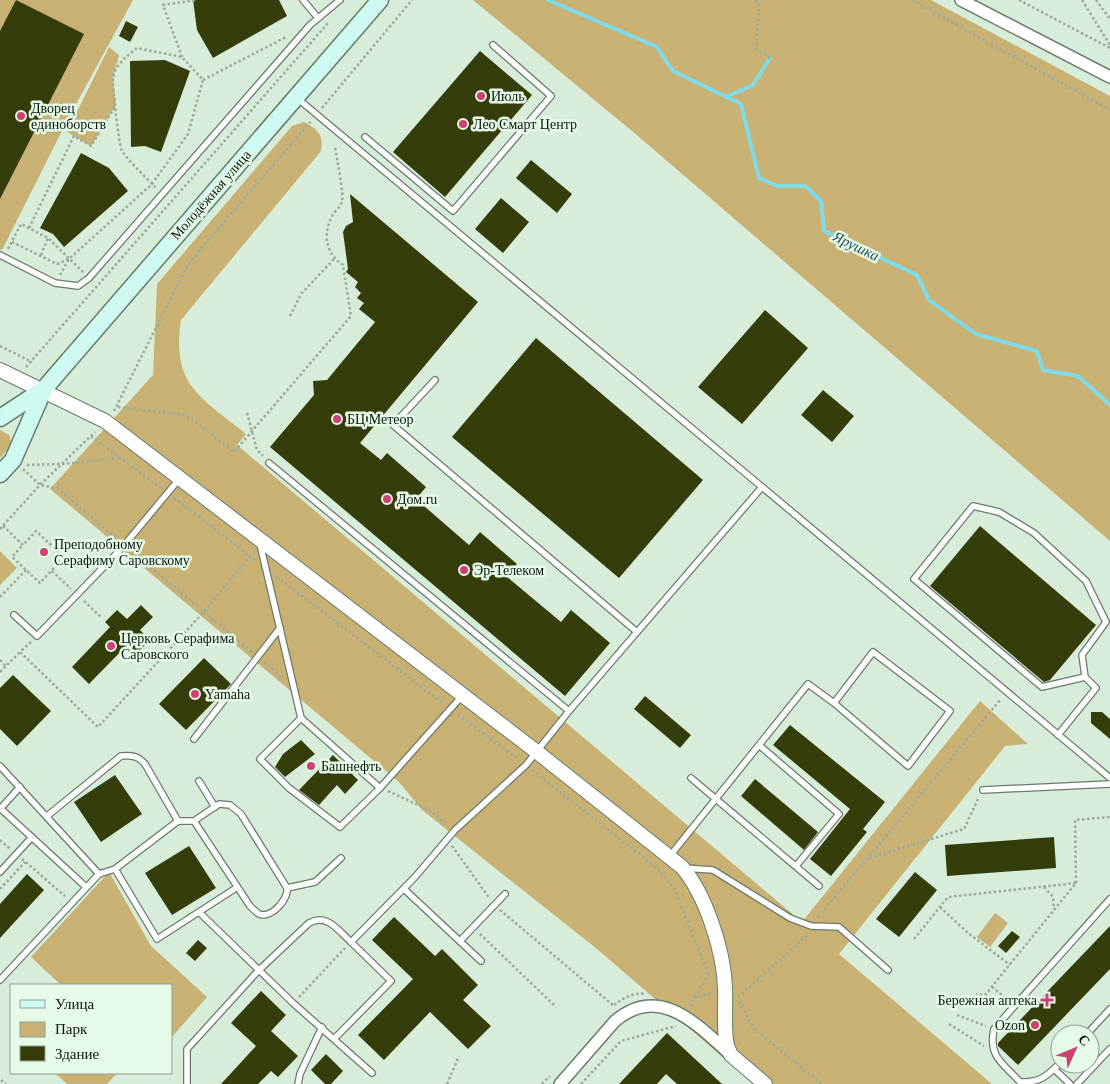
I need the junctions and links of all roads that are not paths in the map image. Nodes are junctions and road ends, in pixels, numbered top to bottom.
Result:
1 (303, 0) edge
2 (340, 0) edge
3 (380, 0) edge
4 (961, 0) edge
5 (318, 18) junction
6 (492, 45) dead end
7 (1110, 77) edge
8 (296, 97) junction
9 (365, 137) dead end
10 (2, 256) edge
11 (0, 370) edge
12 (434, 380) dead end
13 (44, 389) junction
14 (0, 418) edge
15 (269, 463) road end
16 (0, 474) edge
17 (180, 478) junction
18 (762, 487) junction
19 (259, 539) junction
20 (14, 614) dead end
21 (280, 628) junction
22 (637, 632) junction
23 (1085, 677) junction
24 (462, 696) junction
25 (834, 703) junction
26 (569, 711) junction
27 (301, 718) junction
28 (1058, 735) junction
29 (194, 739) dead end
30 (759, 745) junction
31 (537, 752) junction
32 (0, 766) edge
33 (1109, 775) edge
34 (691, 778) dead end
35 (199, 781) dead end
36 (1110, 784) edge
37 (20, 787) junction
38 (380, 788) junction
39 (983, 790) road end
40 (716, 798) junction
41 (215, 807) junction
42 (0, 809) edge
43 (47, 816) junction
44 (178, 821) junction
45 (194, 821) junction
46 (32, 837) junction
47 (669, 857) junction
48 (341, 858) dead end
49 (796, 866) junction
50 (682, 867) junction
51 (115, 869) junction
52 (0, 872) edge
53 (99, 874) junction
54 (819, 886) dead end
55 (86, 887) junction
56 (236, 888) junction
57 (287, 888) junction
58 (404, 889) junction
59 (505, 894) dead end
60 (1110, 899) edge
61 (200, 913) junction
62 (460, 941) junction
63 (351, 942) junction
64 (481, 960) dead end
65 (888, 970) dead end
66 (258, 971) junction
67 (0, 980) edge
68 (1110, 1010) edge
69 (1097, 1024) edge
70 (322, 1027) junction
71 (335, 1038) junction
72 (1110, 1049) edge
73 (731, 1055) junction
74 (372, 1073) dead end
75 (1050, 1074) edge
76 (1059, 1074) edge
77 (187, 1084) edge
78 (298, 1084) edge
79 (560, 1084) edge
80 (765, 1084) edge
81 (1070, 1084) edge
82 (1077, 1084) edge

1 - 5 lane
2 - 5 lane
3 - 8 main road, Молодёжная улица
4 - 7 street
5 - 10 lane
6 - 9 lane
8 - 13 main road, Молодёжная улица
8 - 18 lane
11 - 13 street
12 - 22 lane
13 - 14 main road, Молодёжная улица
13 - 16 main road, Молодёжная улица
13 - 17 street
15 - 26 lane
17 - 19 street
17 - 20 lane
18 - 22 lane
18 - 28 lane
19 - 21 lane
19 - 24 street
21 - 27 lane
21 - 29 lane
22 - 26 lane
23 - 23 lane
23 - 28 lane
24 - 31 street
24 - 38 lane
25 - 25 lane
25 - 30 lane
26 - 31 lane
27 - 38 lane
27 - 38 lane
28 - 33 lane
30 - 40 lane
30 - 49 lane
31 - 47 street
31 - 58 lane
32 - 37 lane
34 - 40 lane
35 - 41 lane
36 - 39 lane
37 - 42 lane
37 - 43 lane
40 - 47 lane
40 - 49 lane
41 - 45 lane
41 - 57 lane
42 - 46 lane
43 - 44 lane
43 - 53 lane
44 - 45 lane
44 - 51 lane
45 - 56 lane
46 - 52 lane
46 - 55 lane
47 - 50 street
48 - 57 lane
49 - 54 lane
50 - 65 lane
50 - 73 street
51 - 53 lane
51 - 61 lane
53 - 55 lane
55 - 67 lane
56 - 57 lane
56 - 61 lane
58 - 62 lane
58 - 63 lane
59 - 62 lane
60 - 75 lane
61 - 66 lane
62 - 64 lane
63 - 66 lane
63 - 71 lane
66 - 70 lane
66 - 77 lane
68 - 69 lane
70 - 71 lane
70 - 78 lane
71 - 74 lane
72 - 82 lane
73 - 79 street
73 - 80 street
76 - 81 lane

